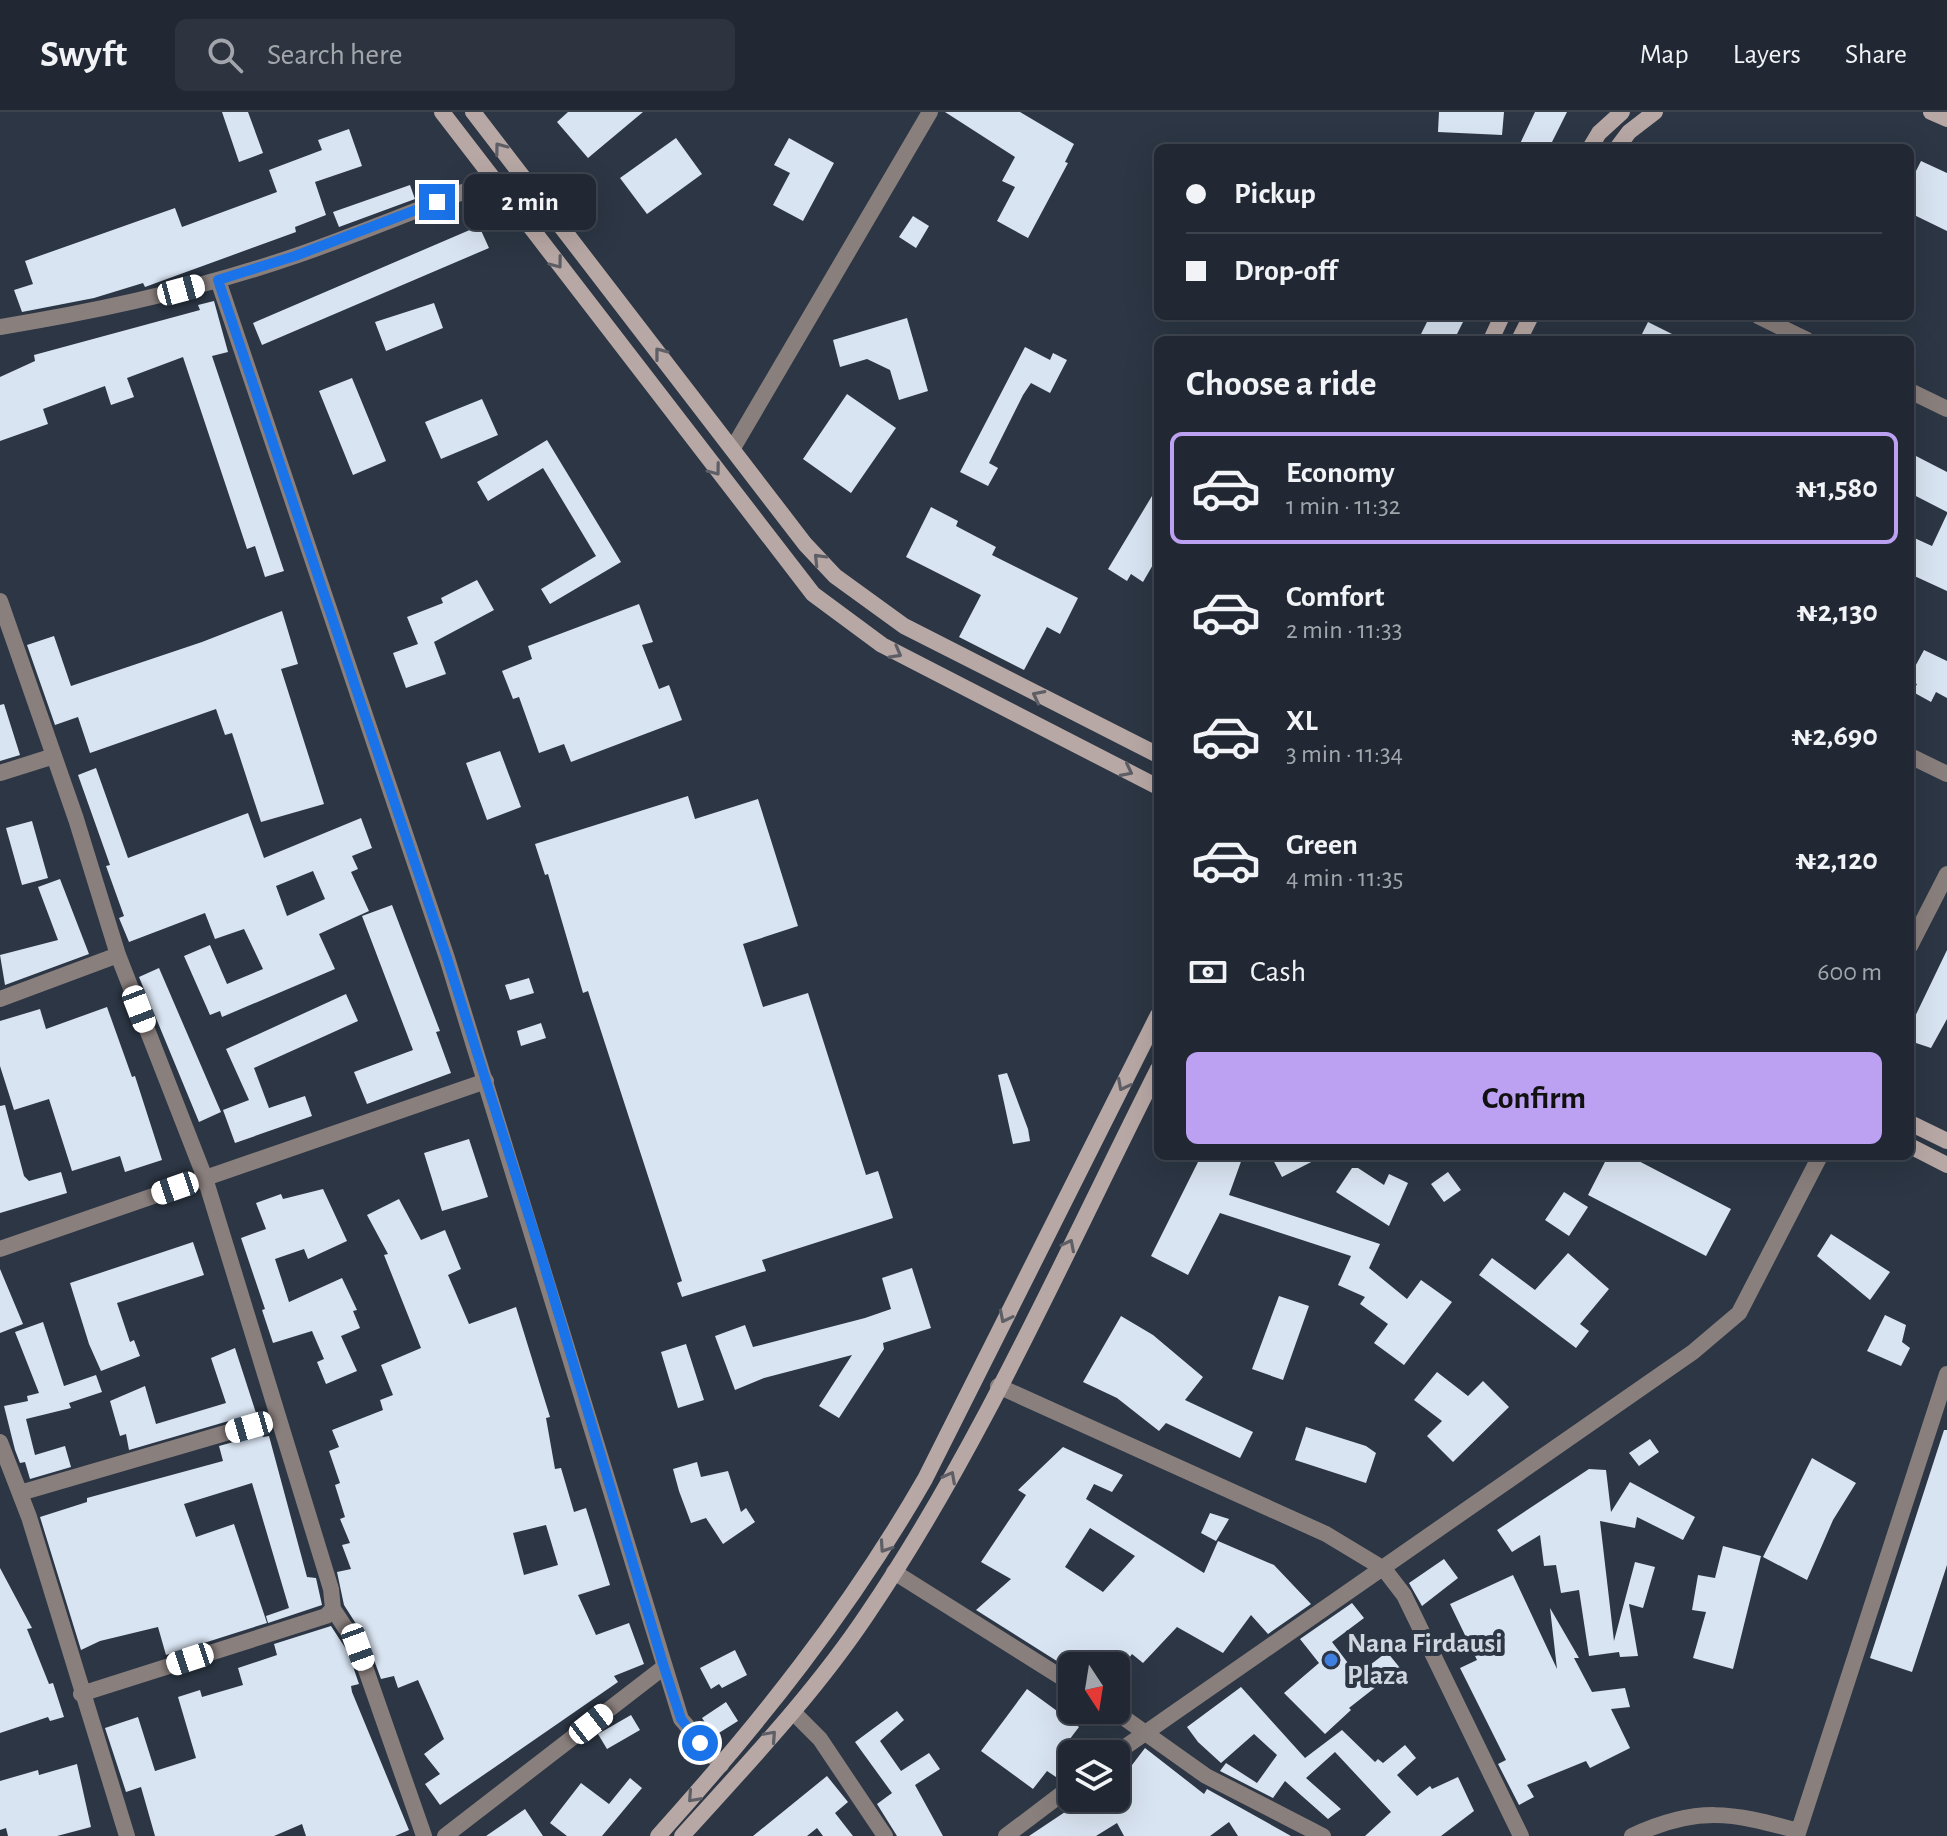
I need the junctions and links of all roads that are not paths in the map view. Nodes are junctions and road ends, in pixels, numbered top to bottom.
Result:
1 (442, 112) edge
2 (473, 112) edge
3 (930, 112) edge
4 (1622, 112) edge
5 (1655, 112) edge
6 (1931, 112) edge
7 (1947, 119) edge
8 (1592, 144) edge
9 (1620, 144) edge
10 (494, 180) junction
11 (218, 280) junction
12 (1766, 320) edge
13 (0, 327) edge
14 (1799, 336) edge
15 (1914, 393) edge
16 (1947, 409) edge
17 (733, 448) junction
18 (0, 601) edge
19 (1154, 753) edge
20 (54, 756) junction
21 (1914, 758) edge
22 (0, 773) edge
23 (1947, 774) edge
24 (1154, 785) edge
25 (1947, 874) edge
26 (1914, 938) edge
27 (118, 955) junction
28 (0, 999) edge
29 (1154, 1023) edge
30 (1154, 1077) edge
31 (486, 1081) junction
32 (1914, 1125) edge
33 (1947, 1141) edge
34 (1914, 1148) edge
35 (1818, 1160) edge
36 (1947, 1165) edge
37 (205, 1178) junction
38 (0, 1249) edge
39 (1947, 1374) edge
40 (998, 1386) junction
41 (277, 1418) junction
42 (0, 1442) edge
43 (20, 1493) junction
44 (1384, 1569) junction
45 (894, 1572) junction
46 (333, 1609) junction
47 (664, 1667) junction
48 (1058, 1675) edge
49 (81, 1694) junction
50 (793, 1712) junction
51 (1130, 1720) edge
52 (1146, 1730) junction
53 (1130, 1742) edge
54 (721, 1765) junction
55 (1058, 1797) edge
56 (1797, 1833) edge
57 (127, 1836) edge
58 (424, 1836) edge
59 (445, 1836) edge
60 (658, 1836) edge
61 (682, 1836) edge
62 (885, 1836) edge
63 (1006, 1836) edge
64 (1323, 1836) edge
65 (1521, 1836) edge
66 (1632, 1836) edge

1 - 10 street
17 -> 2 street
3 - 17 street
4 - 8 street
5 - 9 street
6 - 7 street
10 - 11 street
10 -> 24 street
11 - 13 street
11 - 31 street
12 - 14 street
15 - 16 street
19 -> 17 street
18 - 20 street
20 - 22 street
20 - 27 street
21 - 23 street
25 - 26 street
27 - 28 street
27 - 37 street
29 -> 54 street
40 -> 30 street
31 - 37 street
31 - 47 street
32 - 33 street
34 - 36 street
35 - 44 street
37 - 38 street
37 - 41 street
39 - 56 street
40 - 44 street
45 -> 40 street
41 - 43 street
41 - 46 street
42 - 43 street
43 - 49 street
44 - 52 street
44 - 65 street
45 - 48 street
45 - 50 street
46 - 49 street
46 - 58 street
47 - 54 street
47 - 59 street
49 - 57 street
61 -> 50 street
50 - 62 street
51 - 52 street
52 - 53 street
52 - 64 street
54 -> 60 street
55 - 63 street
56 - 66 street

